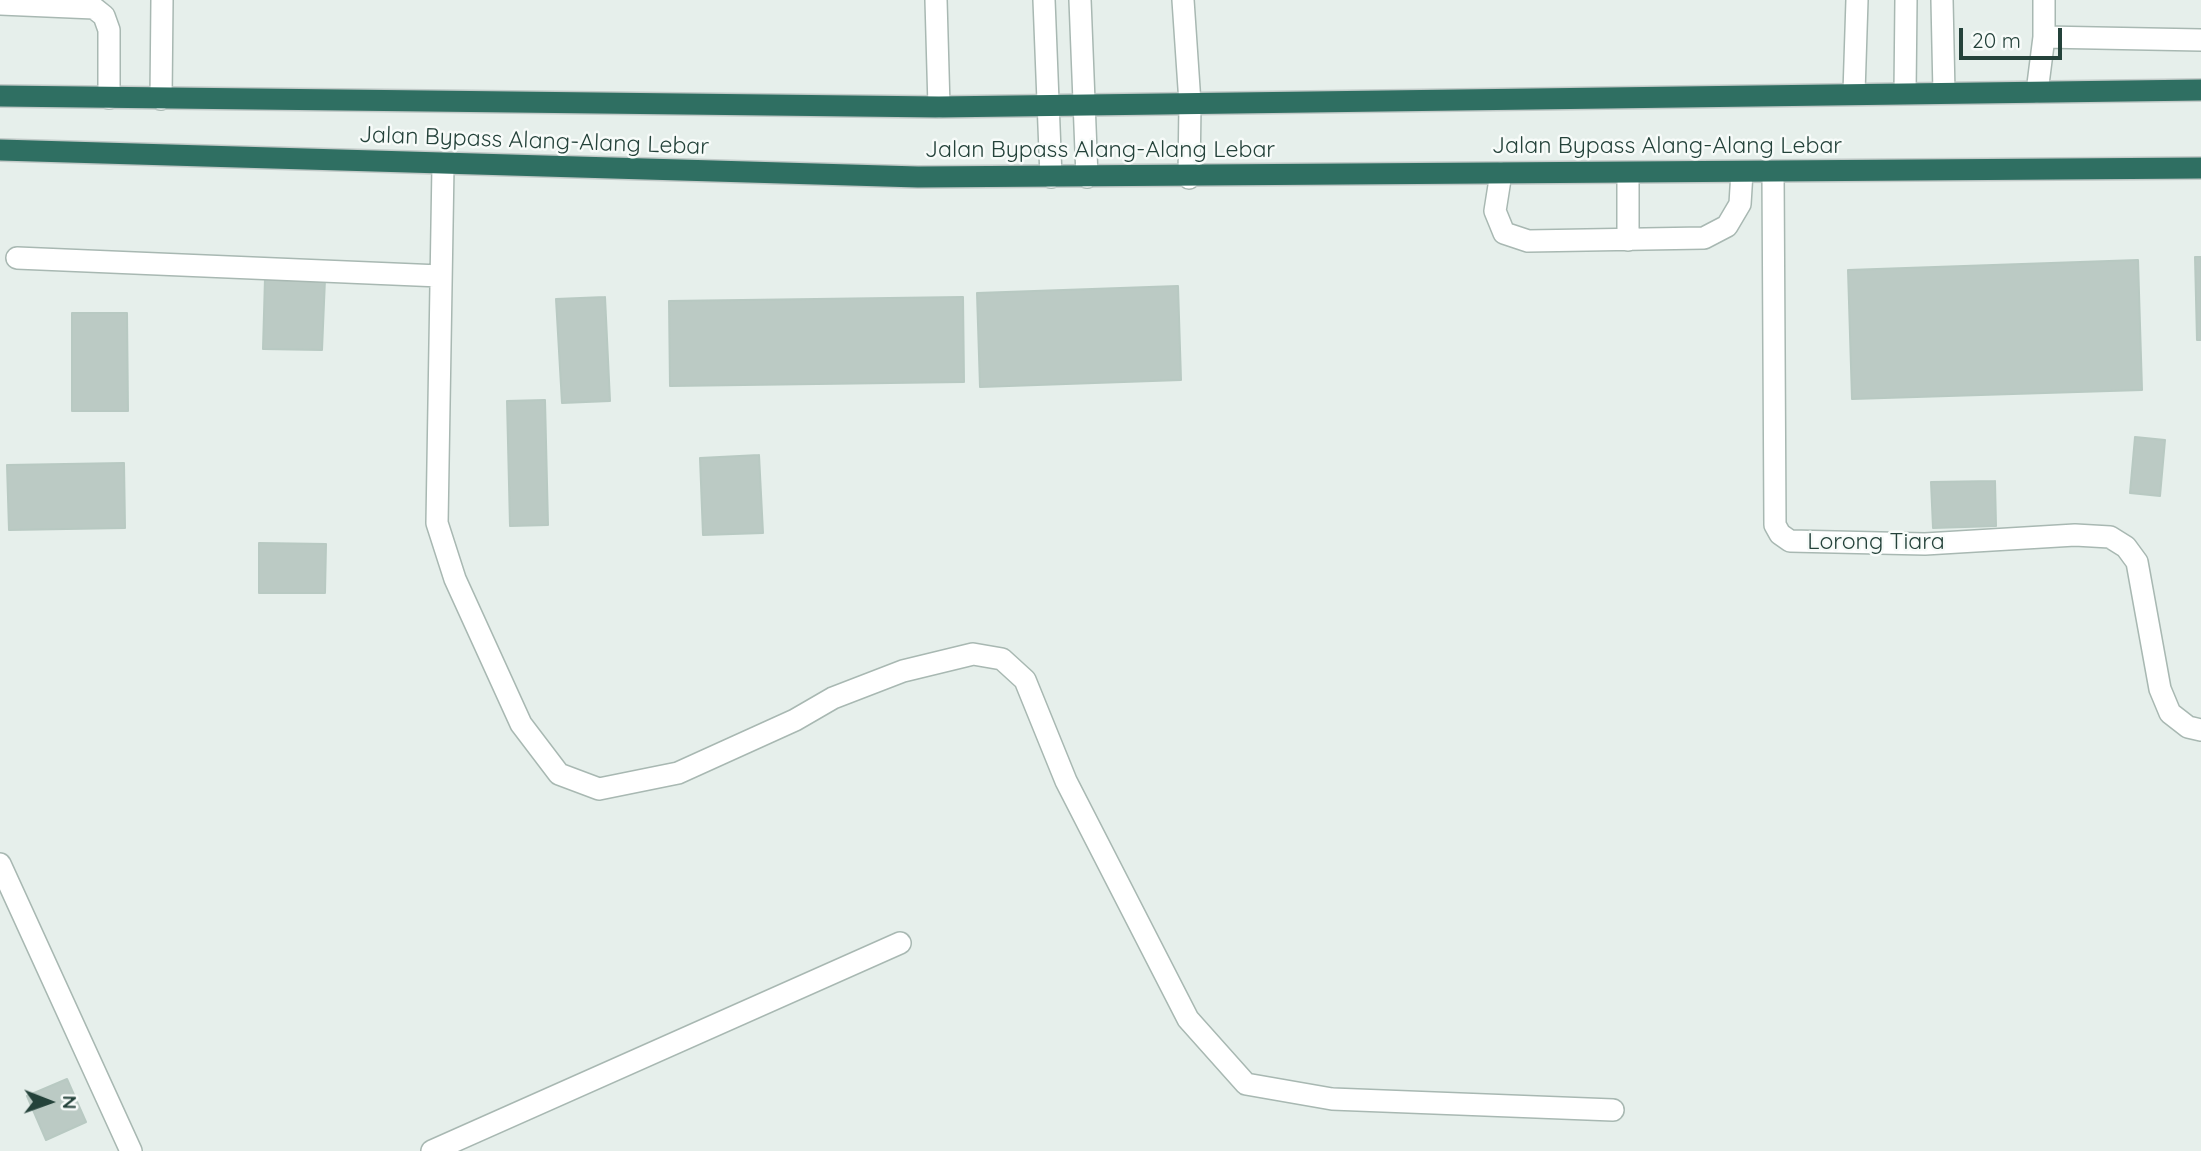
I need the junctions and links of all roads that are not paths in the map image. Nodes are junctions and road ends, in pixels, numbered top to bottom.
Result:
1 (162, 0) edge
2 (936, 0) edge
3 (1044, 0) edge
4 (1080, 0) edge
5 (1183, 0) edge
6 (1857, 0) edge
7 (1906, 0) edge
8 (1942, 0) edge
9 (2044, 0) edge
10 (0, 4) edge
11 (2044, 37) junction
12 (2201, 40) edge
13 (2201, 90) edge
14 (2037, 92) junction
15 (1854, 93) junction
16 (1905, 93) junction
17 (1944, 93) junction
18 (0, 96) edge
19 (109, 98) junction
20 (161, 99) junction
21 (1190, 103) junction
22 (1085, 105) junction
23 (1050, 106) junction
24 (939, 107) junction
25 (0, 150) edge
26 (443, 166) junction
27 (2201, 167) edge
28 (1742, 172) junction
29 (1773, 172) junction
30 (1501, 173) junction
31 (1628, 173) junction
32 (1051, 177) junction
33 (1087, 177) junction
34 (1189, 178) junction
35 (1628, 240) junction
36 (17, 258) dead end
37 (440, 276) junction
38 (2201, 730) edge
39 (0, 864) edge
40 (900, 943) dead end
41 (1613, 1110) dead end
42 (131, 1151) edge
43 (432, 1151) edge

1 - 20 street
2 - 24 street
3 - 23 street
4 - 22 street
5 - 21 street
6 - 15 street
7 - 16 street
8 - 17 street
9 - 11 street
10 - 19 street
11 - 12 street
11 - 14 street
13 - 14 highway, Jalan Bypass Alang-Alang Lebar
14 - 17 highway, Jalan Bypass Alang-Alang Lebar
15 - 16 highway, Jalan Bypass Alang-Alang Lebar
15 - 21 highway, Jalan Bypass Alang-Alang Lebar
16 - 17 highway, Jalan Bypass Alang-Alang Lebar
18 - 19 highway, Jalan Bypass Alang-Alang Lebar
19 - 20 highway, Jalan Bypass Alang-Alang Lebar
20 - 24 highway, Jalan Bypass Alang-Alang Lebar
21 - 22 highway, Jalan Bypass Alang-Alang Lebar
21 - 34 street
22 - 23 highway, Jalan Bypass Alang-Alang Lebar
22 - 33 street
23 - 24 highway, Jalan Bypass Alang-Alang Lebar
23 - 32 street
25 - 26 highway, Jalan Bypass Alang-Alang Lebar
26 - 32 highway, Jalan Bypass Alang-Alang Lebar
26 - 37 street
27 - 29 highway, Jalan Bypass Alang-Alang Lebar
28 - 29 highway, Jalan Bypass Alang-Alang Lebar
28 - 31 highway, Jalan Bypass Alang-Alang Lebar
28 - 35 street
29 - 38 street, Lorong Tiara
30 - 31 highway, Jalan Bypass Alang-Alang Lebar
30 - 34 highway, Jalan Bypass Alang-Alang Lebar
30 - 35 street
31 - 35 street
32 - 33 highway, Jalan Bypass Alang-Alang Lebar
33 - 34 highway, Jalan Bypass Alang-Alang Lebar
36 - 37 street
37 - 41 street
39 - 42 street
40 - 43 street

